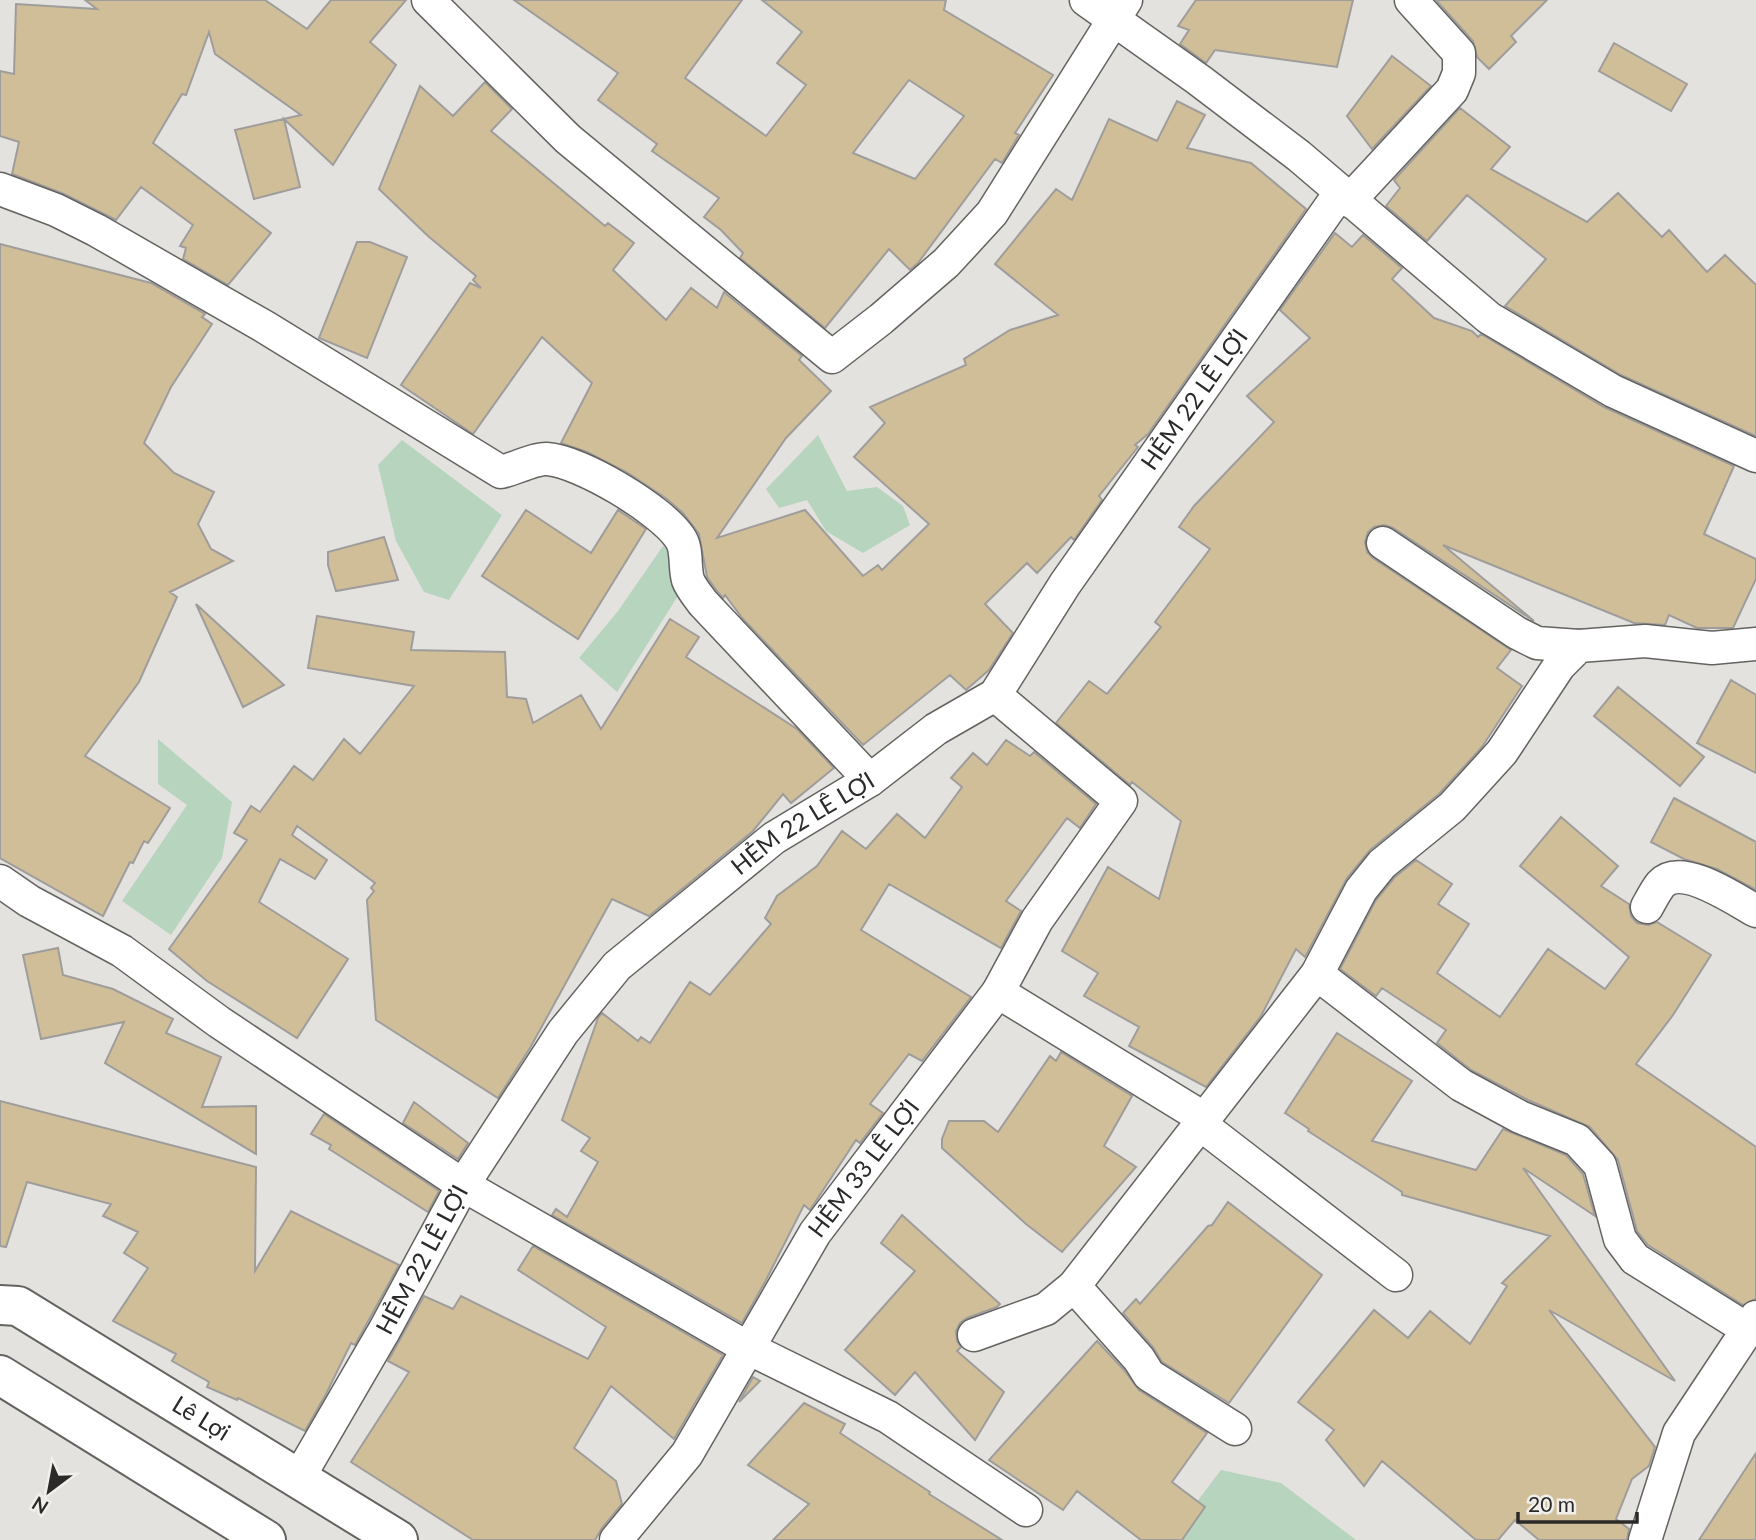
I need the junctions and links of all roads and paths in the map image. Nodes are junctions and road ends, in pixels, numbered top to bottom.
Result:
1 (428, 0) edge
2 (1086, 0) edge
3 (1411, 0) edge
4 (1119, 10) edge
5 (0, 189) edge
6 (1344, 197) junction
7 (1756, 456) edge
8 (1383, 543) dead end
9 (1756, 644) edge
10 (1579, 646) junction
11 (995, 695) junction
12 (870, 780) junction
13 (0, 881) edge
14 (1647, 907) dead end
15 (1756, 911) edge
16 (1317, 974) junction
17 (998, 992) junction
18 (1202, 1121) junction
19 (463, 1185) junction
20 (1395, 1275) dead end
21 (1074, 1286) junction
22 (0, 1305) edge
23 (1752, 1323) edge
24 (974, 1335) dead end
25 (748, 1348) junction
26 (0, 1375) edge
27 (1235, 1429) dead end
28 (298, 1479) junction
29 (1026, 1510) dead end
30 (266, 1540) edge
31 (398, 1540) edge
32 (616, 1540) edge
33 (1645, 1540) edge

1 - 4 street
2 - 4 street
3 - 6 street, HẺM 22 LÊ LỢI
4 - 6 street
5 - 12 street
6 - 7 street
6 - 11 street, HẺM 22 LÊ LỢI
8 - 10 street
9 - 10 street
10 - 16 street
11 - 12 street, HẺM 22 LÊ LỢI
11 - 17 street, HẺM 33 LÊ LỢI
12 - 19 street, HẺM 22 LÊ LỢI
13 - 19 street
14 - 15 street
16 - 18 street
16 - 23 street
17 - 18 street
17 - 25 street, HẺM 33 LÊ LỢI
18 - 20 street
18 - 21 street
19 - 25 street
19 - 28 street, HẺM 22 LÊ LỢI
21 - 24 street
21 - 27 street
22 - 28 main road, Lê Lợi
23 - 33 street
25 - 29 street
25 - 32 street, HẺM 33 LÊ LỢI
26 - 30 main road
28 - 31 main road, Lê Lợi

